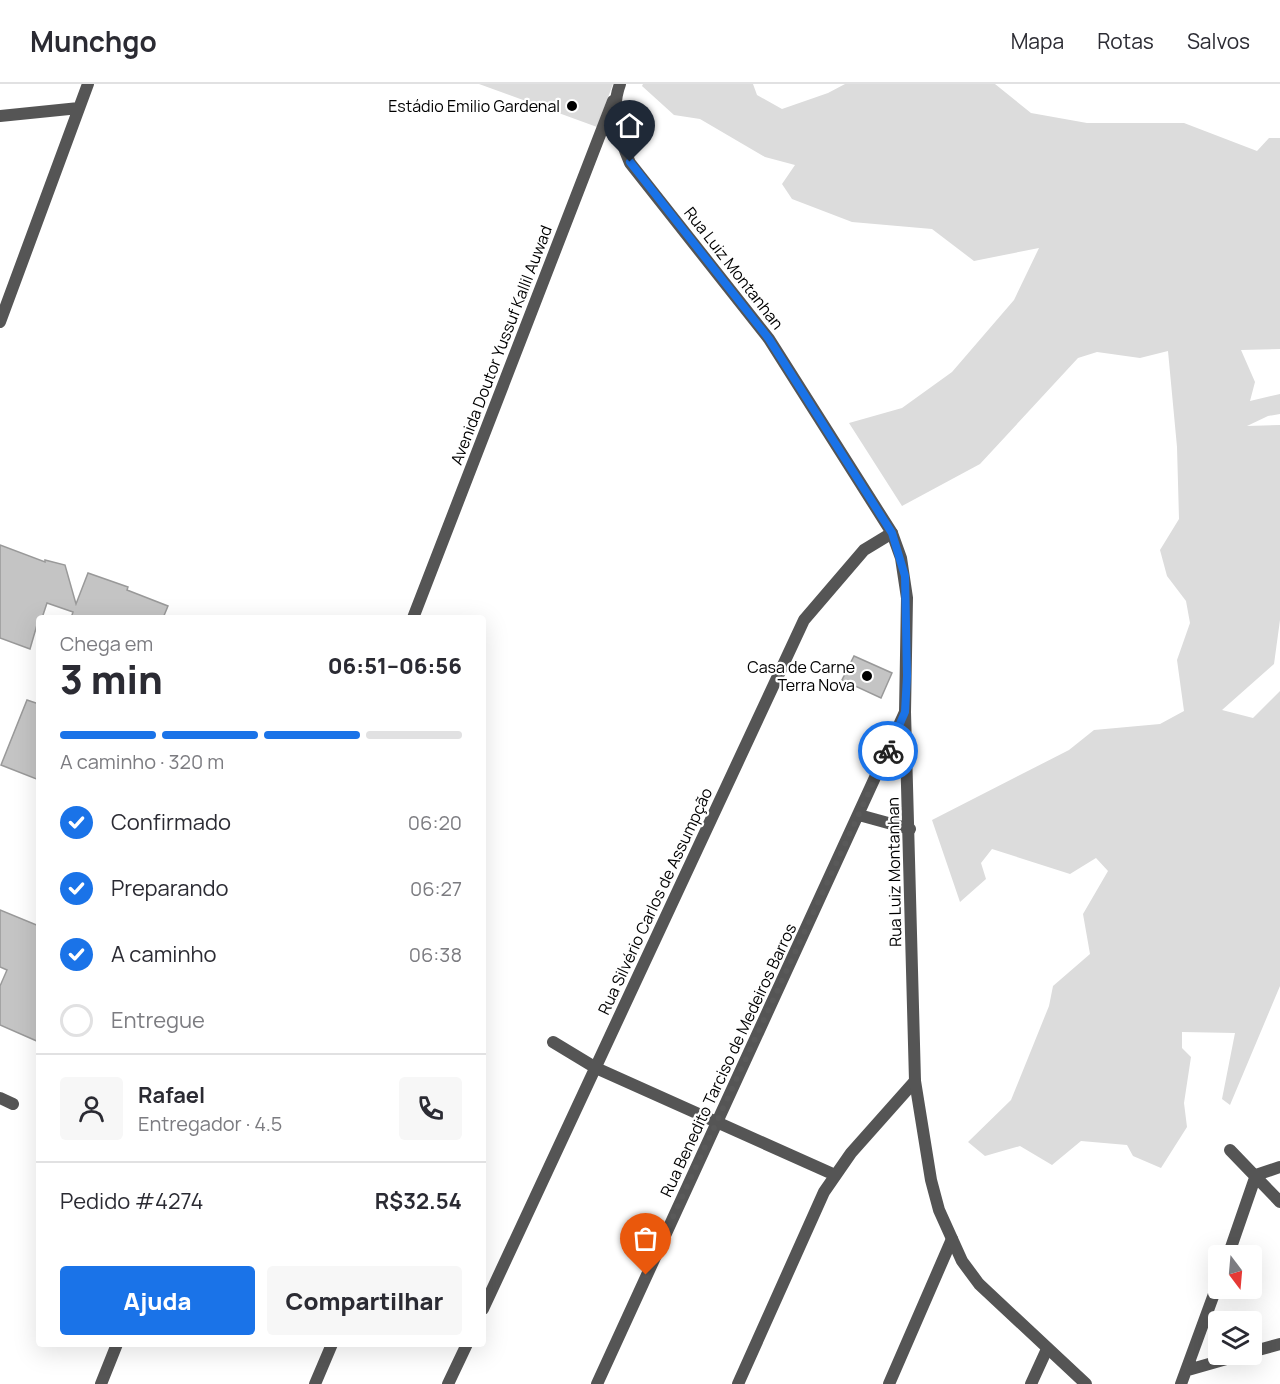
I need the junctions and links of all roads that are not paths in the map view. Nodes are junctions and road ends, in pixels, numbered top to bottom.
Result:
1 (88, 84) edge
2 (620, 84) edge
3 (614, 101) junction
4 (79, 108) junction
5 (0, 116) edge
6 (0, 322) edge
7 (892, 533) junction
8 (414, 615) edge
9 (905, 712) junction
10 (859, 815) junction
11 (910, 829) junction
12 (553, 1042) dead end
13 (596, 1068) junction
14 (915, 1081) junction
15 (0, 1098) edge
16 (14, 1104) dead end
17 (716, 1124) junction
18 (1230, 1150) dead end
19 (1280, 1167) edge
20 (836, 1175) junction
21 (1256, 1175) junction
22 (1280, 1202) edge
23 (952, 1239) junction
24 (1232, 1245) edge
25 (1212, 1299) edge
26 (486, 1303) edge
27 (1280, 1344) edge
28 (116, 1347) edge
29 (331, 1347) edge
30 (466, 1347) edge
31 (1047, 1349) junction
32 (1262, 1349) edge
33 (1208, 1364) edge
34 (1188, 1370) junction
35 (101, 1384) edge
36 (315, 1384) edge
37 (448, 1384) edge
38 (597, 1384) edge
39 (738, 1384) edge
40 (889, 1384) edge
41 (1031, 1384) edge
42 (1086, 1384) edge
43 (1181, 1384) edge

1 - 4 street
2 - 3 street, Avenida Doutor Yussuf Kallil Auwad
3 - 7 street, Rua Luiz Montanhan
3 - 8 street, Avenida Doutor Yussuf Kallil Auwad
4 - 5 street
4 - 6 street
7 - 9 street, Rua Luiz Montanhan
7 - 13 street, Rua Silvério Carlos de Assumpção
9 - 10 street, Rua Benedito Tarciso de Medeiros Barros
9 - 11 street, Rua Luiz Montanhan
10 - 11 street
10 - 17 street, Rua Benedito Tarciso de Medeiros Barros
11 - 14 street, Rua Luiz Montanhan
12 - 13 street
13 - 17 street
13 - 26 street, Rua Silvério Carlos de Assumpção
14 - 20 street
14 - 23 street, Rua Luiz Montanhan
15 - 16 street
17 - 20 street
17 - 38 street, Rua Benedito Tarciso de Medeiros Barros
18 - 21 street
19 - 21 street
20 - 39 street
21 - 22 street
21 - 24 street
23 - 31 street, Rua Luiz Montanhan
23 - 40 street
25 - 34 street
27 - 32 street
28 - 35 street
29 - 36 street
30 - 37 street
31 - 41 street
31 - 42 street, Rua Luiz Montanhan
33 - 34 street
34 - 43 street

